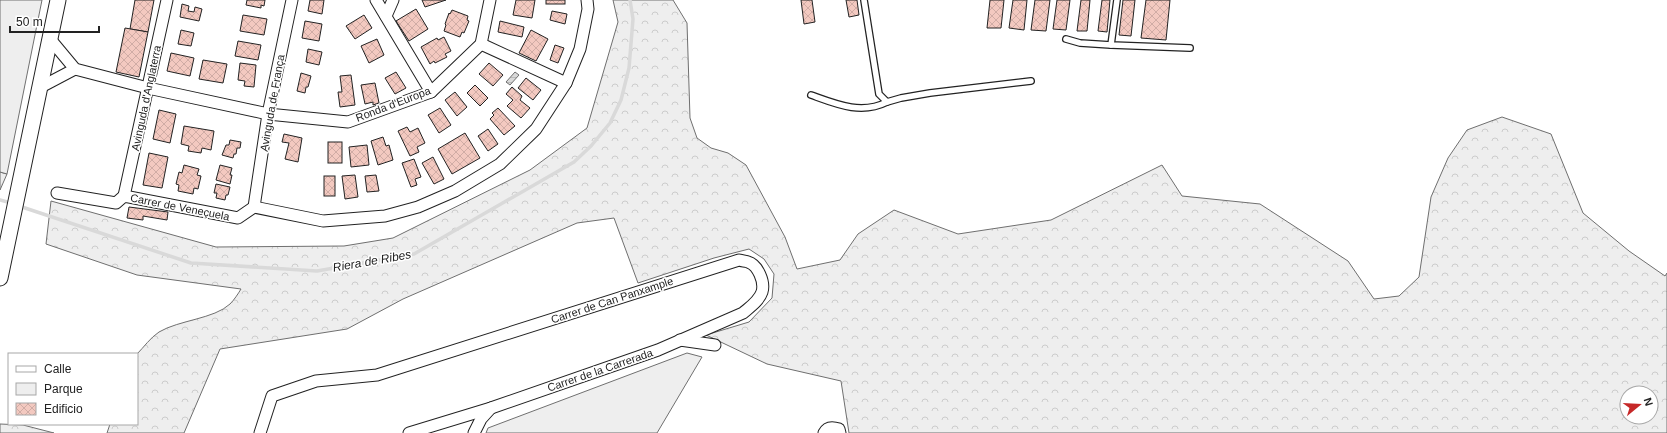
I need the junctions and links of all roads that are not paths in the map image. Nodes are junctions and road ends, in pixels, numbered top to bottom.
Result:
1 (58, 0) edge
2 (167, 0) edge
3 (292, 0) edge
4 (376, 0) edge
5 (393, 0) edge
6 (490, 0) edge
7 (587, 0) edge
8 (864, 0) edge
9 (1117, 0) edge
10 (386, 16) junction
11 (50, 38) junction
12 (1066, 39) dead end
13 (481, 44) junction
14 (1111, 45) junction
15 (1190, 48) dead end
16 (74, 69) junction
17 (1031, 81) dead end
18 (566, 83) junction
19 (39, 88) junction
20 (148, 88) junction
21 (431, 92) junction
22 (811, 95) dead end
23 (887, 102) junction
24 (268, 114) junction
25 (57, 193) dead end
26 (124, 196) junction
27 (254, 207) junction
28 (0, 278) edge
29 (707, 328) joint
30 (680, 340) junction
31 (715, 345) dead end
32 (491, 408) junction
33 (260, 433) edge
34 (409, 433) edge
35 (474, 433) edge
36 (824, 433) edge
37 (840, 433) edge

1 - 11 street
2 - 20 street, Avinguda d'Anglaterra
3 - 24 street, Avinguda de França
4 - 10 street
5 - 10 street
6 - 13 street
7 - 18 street
8 - 23 lane
9 - 14 lane
10 - 21 street
11 - 16 street
11 - 19 street
12 - 14 lane
13 - 18 street
13 - 21 street, Ronda d'Europa
14 - 15 lane
16 - 19 street
16 - 20 street, Ronda d'Europa
17 - 23 lane
18 - 27 street
19 - 28 street
20 - 24 street, Ronda d'Europa
20 - 26 street, Avinguda d'Anglaterra
21 - 24 street, Ronda d'Europa
22 - 23 lane
24 - 27 street, Avinguda de França
25 - 26 street, Carrer de Veneçuela
26 - 27 street, Carrer de Veneçuela
29 - 30 street, Carrer de la Carrerada
29 - 33 street, Carrer de Can Panxample
30 - 31 street
30 - 32 street, Carrer de la Carrerada
32 - 34 street, Carrer de la Carrerada
32 - 35 street
36 - 37 street

